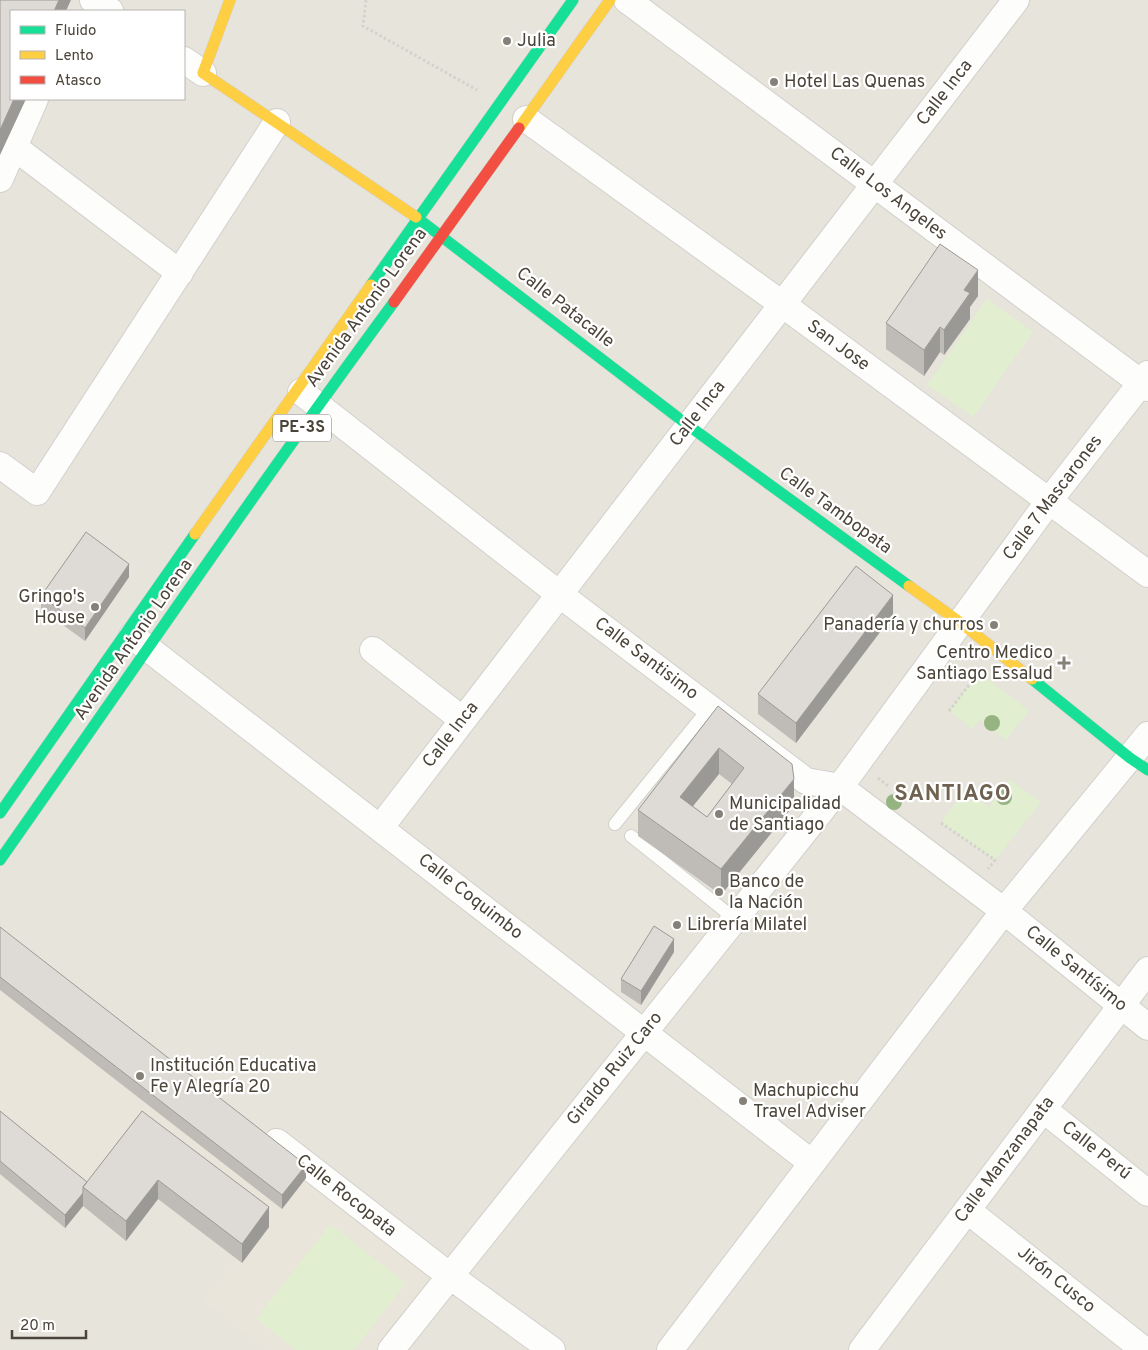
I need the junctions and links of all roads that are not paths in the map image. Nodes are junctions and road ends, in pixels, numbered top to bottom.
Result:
1 (93, 0) edge
2 (230, 0) edge
3 (573, 0) edge
4 (610, 0) edge
5 (627, 0) edge
6 (1016, 0) edge
7 (108, 10) edge
8 (194, 66) edge
9 (35, 100) edge
10 (526, 119) junction
11 (277, 122) junction
12 (14, 147) junction
13 (0, 179) edge
14 (874, 184) junction
15 (419, 219) junction
16 (442, 236) junction
17 (180, 273) junction
18 (782, 304) junction
19 (1146, 382) edge
20 (296, 389) junction
21 (318, 405) junction
22 (689, 426) junction
23 (0, 465) edge
24 (1049, 501) junction
25 (1148, 574) edge
26 (559, 594) junction
27 (961, 623) junction
28 (127, 633) junction
29 (944, 645) joint
30 (149, 649) junction
31 (374, 650) dead end
32 (709, 708) junction
33 (463, 720) junction
34 (1148, 735) edge
35 (1139, 764) edge
36 (840, 788) junction
37 (0, 813) edge
38 (615, 824) dead end
39 (380, 828) junction
40 (631, 836) dead end
41 (0, 860) edge
42 (1004, 911) junction
43 (735, 919) junction
44 (1148, 970) edge
45 (1122, 1006) junction
46 (1148, 1027) edge
47 (644, 1032) junction
48 (1043, 1109) junction
49 (261, 1130) edge
50 (812, 1162) junction
51 (1148, 1193) edge
52 (968, 1210) junction
53 (450, 1276) junction
54 (391, 1350) edge
55 (552, 1350) edge
56 (670, 1350) edge
57 (862, 1350) edge
58 (1144, 1350) edge

1 - 7 street
2 - 8 main road
3 - 15 main road, Avenida Antonio Lorena / PE-3S
4 - 10 main road, Avenida Antonio Lorena / PE-3S
5 - 14 street, Calle Los Angeles
6 - 14 street, Calle Inca
8 - 11 main road, Calle Patacalle
9 - 12 street
10 - 16 main road, Avenida Antonio Lorena / PE-3S
10 - 18 street, San Jose
11 - 15 main road, Calle Patacalle
11 - 17 street
12 - 13 street
12 - 17 street
14 - 18 street, Calle Inca
14 - 19 street, Calle Los Angeles
15 - 16 main road, Calle Patacalle
15 - 20 main road, Avenida Antonio Lorena / PE-3S
16 - 21 main road, Avenida Antonio Lorena / PE-3S
16 - 22 main road, Calle Patacalle
17 - 23 street
18 - 22 street, Calle Inca
18 - 24 street, San Jose
19 - 24 street, Calle 7 Mascarones
20 - 21 street, Calle Santisimo
20 - 28 main road, Avenida Antonio Lorena / PE-3S
21 - 26 street, Calle Santisimo
21 - 30 main road, Avenida Antonio Lorena / PE-3S
22 - 26 street, Calle Inca
22 - 27 main road, Calle Tambopata
24 - 25 street, San Jose
24 - 27 street, Calle 7 Mascarones
26 - 32 street, Calle Santisimo
26 - 33 street, Calle Inca
27 - 29 street, Calle 7 Mascarones
27 - 35 main road, Calle Tambopata
28 - 30 street, Calle Coquimbo
28 - 37 main road, Avenida Antonio Lorena / PE-3S
29 - 36 street, Giraldo Ruiz Caro
30 - 39 street, Calle Coquimbo
30 - 41 main road, Avenida Antonio Lorena / PE-3S
31 - 33 street
32 - 36 street, Calle Santisimo
32 - 38 lane
33 - 39 street, Calle Inca
34 - 35 street
35 - 42 street
36 - 42 street, Calle Santisimo
36 - 43 street, Giraldo Ruiz Caro
39 - 47 street, Calle Coquimbo
40 - 43 lane
42 - 45 street, Calle Santísimo
42 - 50 street
43 - 47 street, Giraldo Ruiz Caro
44 - 45 street, Calle Manzanapata
45 - 46 street, Calle Santísimo
45 - 48 street, Calle Manzanapata
47 - 50 street, Calle Coquimbo
47 - 53 street, Giraldo Ruiz Caro
48 - 51 street, Calle Perú
48 - 52 street, Calle Manzanapata
49 - 53 street, Calle Rocopata
50 - 56 street
52 - 57 street, Calle Manzanapata
52 - 58 street, Jirón Cusco
53 - 54 street, Giraldo Ruiz Caro
53 - 55 street, Calle Rocopata

